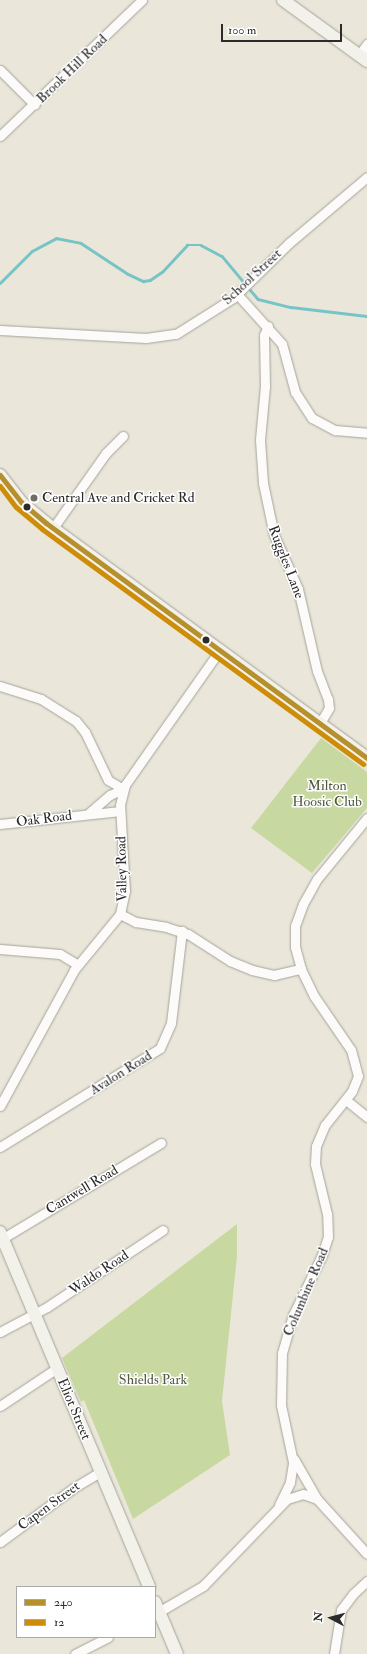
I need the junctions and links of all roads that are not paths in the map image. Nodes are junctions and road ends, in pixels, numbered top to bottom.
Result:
1 (142, 0) edge
2 (283, 0) edge
3 (367, 44) edge
4 (363, 58) edge
5 (0, 70) edge
6 (35, 105) junction
7 (0, 136) edge
8 (367, 177) edge
9 (239, 292) junction
10 (268, 326) junction
11 (0, 330) edge
12 (367, 433) edge
13 (123, 436) dead end
14 (0, 475) edge
15 (53, 528) junction
16 (220, 650) junction
17 (0, 686) edge
18 (320, 723) junction
19 (367, 758) edge
20 (123, 789) junction
21 (120, 811) junction
22 (88, 813) junction
23 (367, 818) edge
24 (0, 824) edge
25 (120, 914) junction
26 (182, 931) junction
27 (0, 948) edge
28 (78, 965) junction
29 (301, 969) junction
30 (346, 1100) junction
31 (0, 1106) edge
32 (367, 1117) edge
33 (161, 1143) dead end
34 (0, 1147) edge
35 (163, 1230) dead end
36 (1, 1236) edge
37 (34, 1314) junction
38 (0, 1332) edge
39 (57, 1368) junction
40 (0, 1406) edge
41 (291, 1451) junction
42 (100, 1472) junction
43 (317, 1499) junction
44 (279, 1505) junction
45 (0, 1542) edge
46 (367, 1554) edge
47 (367, 1581) edge
48 (149, 1586) edge
49 (156, 1609) edge
50 (106, 1638) edge
51 (75, 1654) edge
52 (177, 1654) edge
53 (334, 1654) edge

1 - 6 street, Brook Hill Road
2 - 4 street
3 - 4 street
5 - 6 street
6 - 7 street, Brook Hill Road
8 - 9 street, School Street
9 - 10 street
9 - 11 street, School Street
10 - 12 street
10 - 18 street, Ruggles Lane
13 - 15 street
14 - 15 street
15 - 16 street
16 - 18 street
16 - 20 street, Valley Road
17 - 20 street
18 - 19 street
20 - 21 street, Valley Road
20 - 22 street, Oak Road
21 - 22 street, Oak Road
21 - 25 street, Valley Road
22 - 24 street, Oak Road
23 - 29 street, Columbine Road
25 - 26 street
25 - 28 street, Valley Road
26 - 29 street
26 - 34 street, Avalon Road
27 - 28 street
28 - 31 street, Valley Road
29 - 30 street, Columbine Road
30 - 32 street
30 - 41 street, Columbine Road
33 - 36 street, Cantwell Road
35 - 37 street, Waldo Road
36 - 37 street, Eliot Street
37 - 38 street, Waldo Road
37 - 39 street, Eliot Street
39 - 40 street
39 - 42 street, Eliot Street
41 - 43 street
41 - 44 street, Columbine Road
42 - 45 street, Capen Street
42 - 48 street, Eliot Street
43 - 44 street, Columbine Road
43 - 46 street
44 - 49 street, Columbine Road
47 - 53 street
49 - 52 street
50 - 51 street

